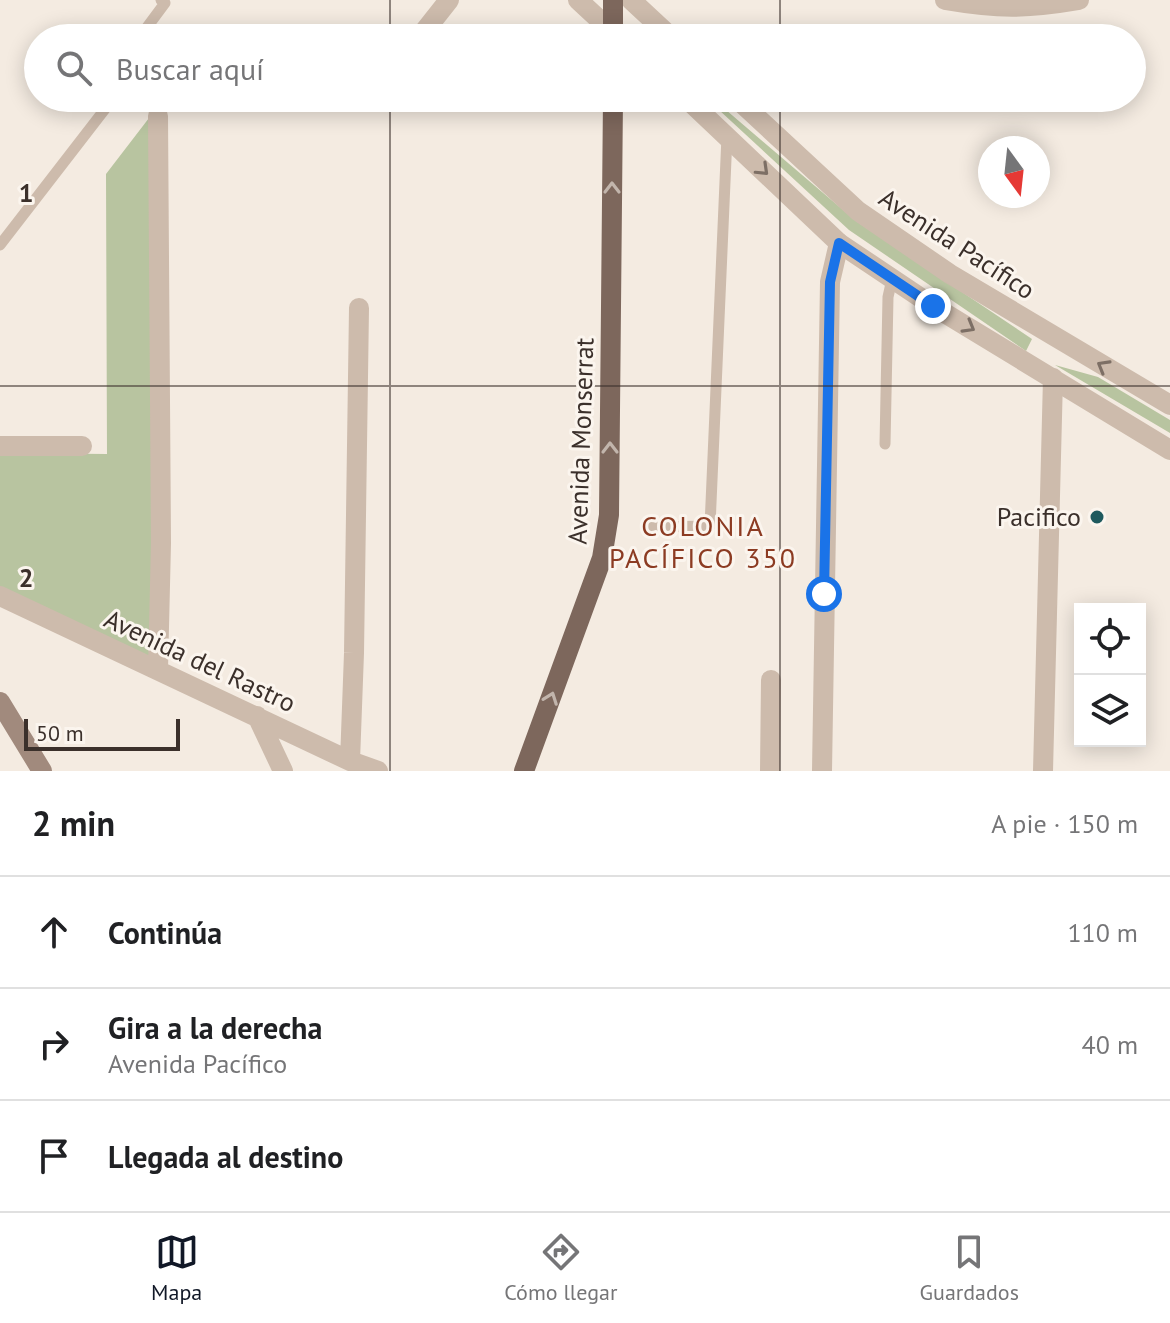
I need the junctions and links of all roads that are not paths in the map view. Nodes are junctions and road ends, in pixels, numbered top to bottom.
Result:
1 (161, 0) edge
2 (449, 0) edge
3 (578, 0) edge
4 (613, 0) edge
5 (631, 0) edge
6 (945, 0) edge
7 (1079, 0) edge
8 (977, 3) edge
9 (149, 24) edge
10 (430, 24) edge
11 (603, 24) edge
12 (614, 24) edge
13 (657, 24) edge
14 (103, 112) edge
15 (613, 112) edge
16 (702, 112) edge
17 (751, 112) edge
18 (158, 116) dead end
19 (727, 135) junction
20 (839, 243) junction
21 (0, 245) edge
22 (892, 279) junction
23 (359, 308) dead end
24 (1058, 340) junction
25 (1046, 373) junction
26 (1170, 405) edge
27 (885, 444) dead end
28 (0, 446) edge
29 (82, 446) dead end
30 (1170, 450) edge
31 (652, 527) dead end
32 (0, 596) edge
33 (158, 669) junction
34 (771, 680) dead end
35 (0, 702) edge
36 (257, 716) junction
37 (350, 761) junction
38 (42, 771) edge
39 (283, 771) edge
40 (378, 771) edge
41 (524, 771) edge
42 (770, 771) edge
43 (822, 771) edge
44 (1043, 771) edge

1 - 9 lane
2 - 10 street
3 - 11 street
4 - 12 main road
5 - 13 street
6 - 8 street
7 - 8 street
14 - 21 lane
41 -> 15 main road, Avenida Monserrat
16 - 19 street
17 - 24 street, Avenida Pacífico
18 - 33 street
19 -> 20 street
19 - 31 lane
20 - 22 street
20 - 43 street
22 -> 25 street
22 - 27 lane
23 - 37 street
24 - 25 street
26 -> 24 street, Avenida Pacífico
25 - 30 street
25 - 44 street
28 - 29 street
32 - 33 street, Avenida del Rastro
33 - 36 street, Avenida del Rastro
34 - 42 street
35 - 38 main road
36 - 37 street, Avenida del Rastro
36 - 39 street
37 - 40 street, Avenida del Rastro

